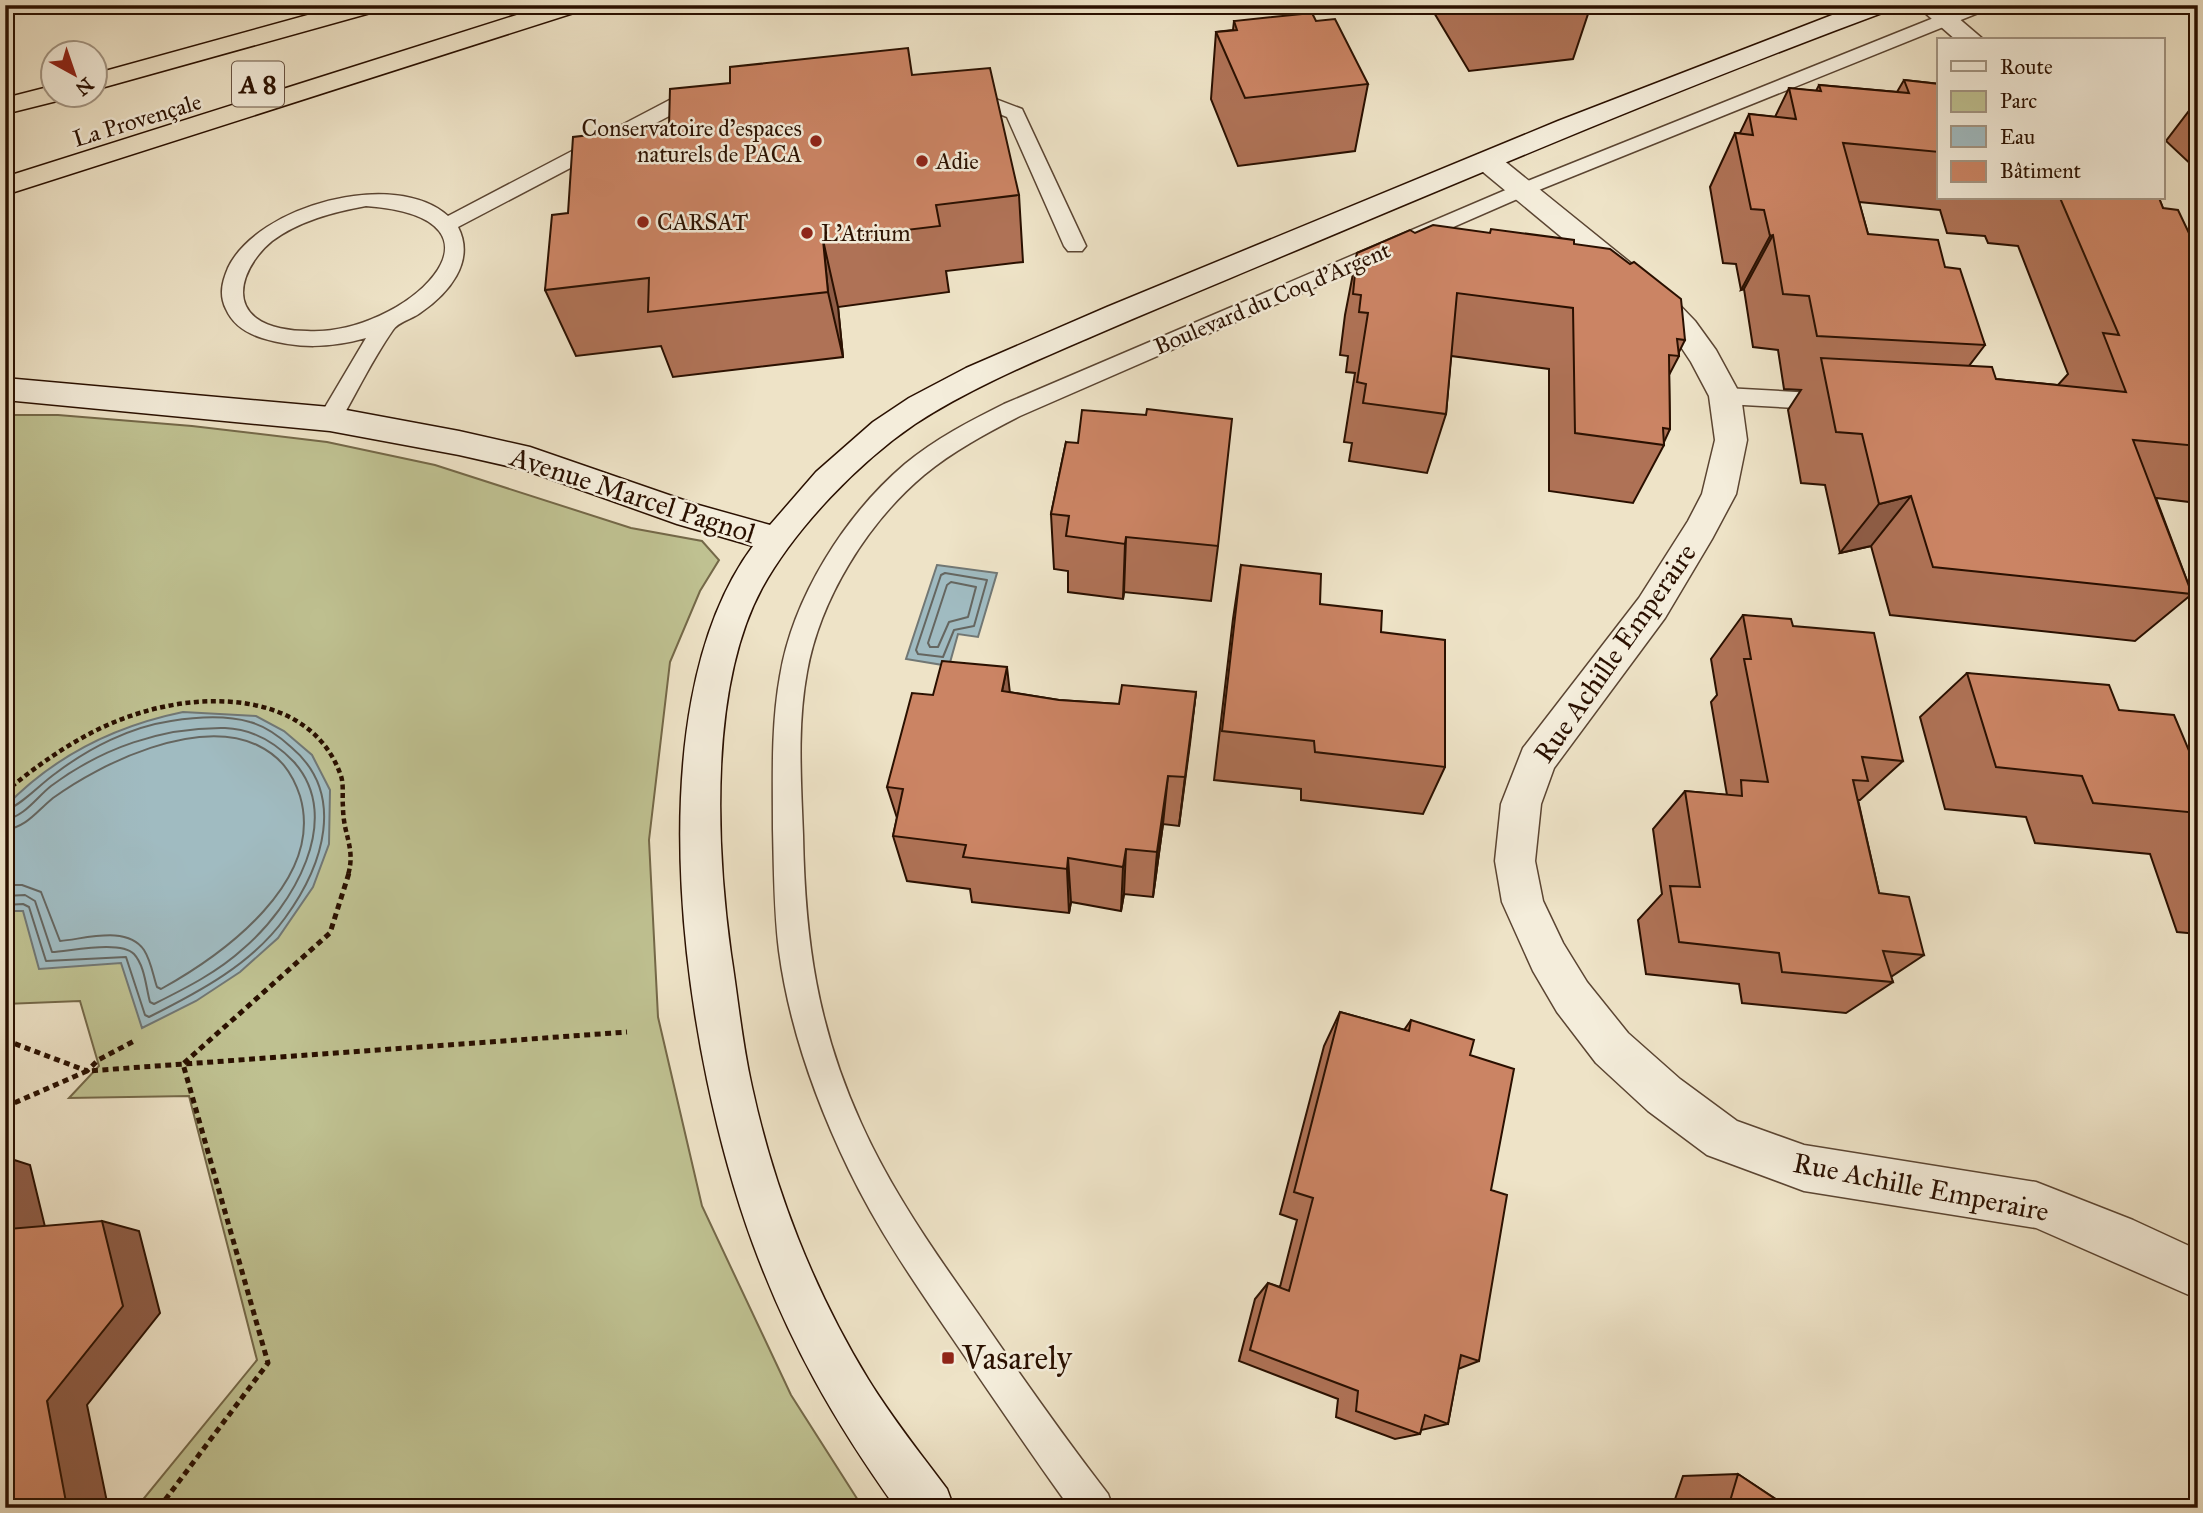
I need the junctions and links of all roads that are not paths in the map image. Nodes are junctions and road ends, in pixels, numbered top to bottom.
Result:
1 (372, 5) edge
2 (509, 5) edge
3 (573, 5) edge
4 (1881, 5) edge
5 (1982, 5) edge
6 (1937, 12) edge
7 (1969, 38) edge
8 (108, 78) edge
9 (947, 86) edge
10 (726, 90) edge
11 (38, 97) edge
12 (5, 106) edge
13 (18, 156) dead end
14 (1487, 161) junction
15 (5, 186) edge
16 (1522, 190) junction
17 (447, 225) junction
18 (1076, 246) dead end
19 (386, 323) junction
20 (5, 389) edge
21 (1726, 396) junction
22 (1848, 403) edge
23 (330, 419) junction
24 (777, 540) junction
25 (2198, 1275) edge
26 (928, 1508) edge
27 (1094, 1508) edge

1 - 8 highway, La Provençale / A 8
2 - 13 highway, La Provençale / A 8
3 - 15 highway
4 - 14 street, Boulevard du Coq d'Argent
5 - 6 lane, Boulevard du Coq d'Argent
6 - 7 street
6 - 16 lane, Boulevard du Coq d'Argent
9 - 18 lane
10 - 17 lane
11 - 12 highway, La Provençale
14 - 16 street, Rue Achille Emperaire
14 - 24 street, Boulevard du Coq d'Argent
16 - 21 street, Rue Achille Emperaire
16 - 27 lane, Boulevard du Coq d'Argent
17 - 19 lane
17 - 19 lane
19 - 23 lane
20 - 23 street, Avenue Marcel Pagnol
21 - 22 lane
21 - 25 street, Rue Achille Emperaire
23 - 24 street, Avenue Marcel Pagnol
24 - 26 street, Avenue Marcel Pagnol

